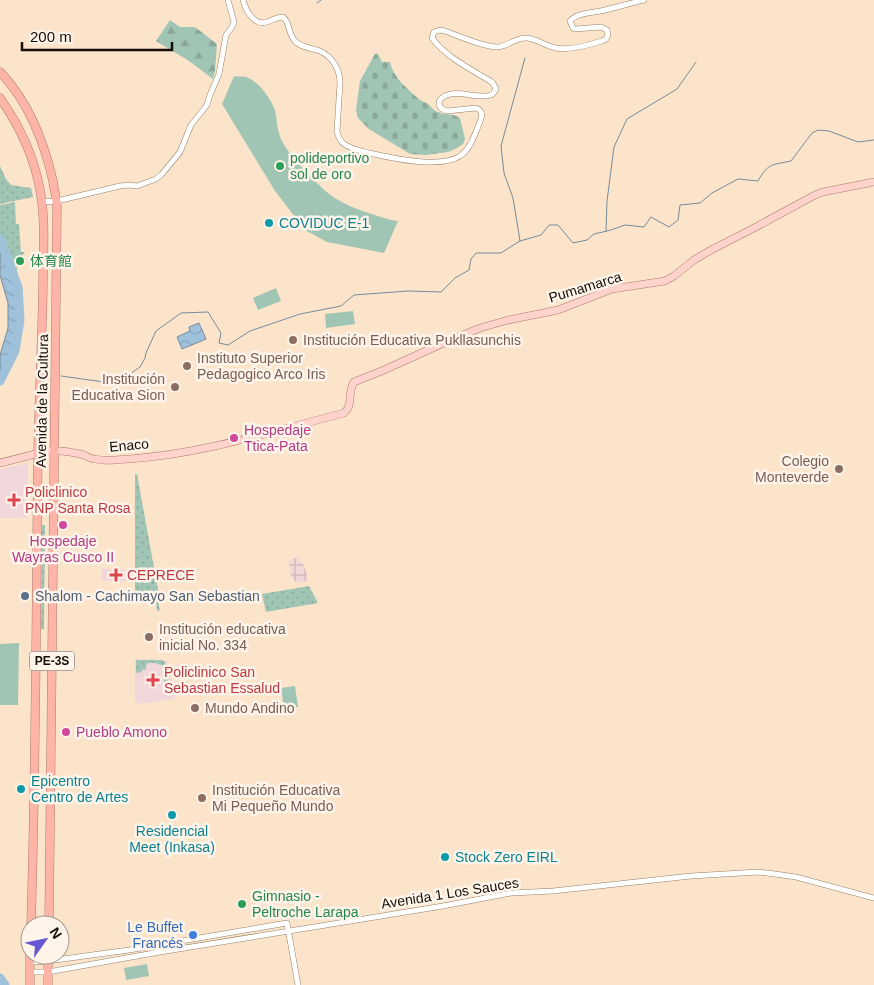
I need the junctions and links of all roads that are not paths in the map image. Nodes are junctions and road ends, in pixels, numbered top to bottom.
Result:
1 (228, 0) edge
2 (243, 0) edge
3 (644, 0) edge
4 (0, 72) edge
5 (0, 98) edge
6 (874, 182) edge
7 (41, 202) junction
8 (57, 202) junction
9 (344, 413) joint
10 (54, 450) junction
11 (38, 453) junction
12 (0, 463) edge
13 (874, 898) edge
14 (31, 915) edge
15 (49, 915) edge
16 (288, 930) junction
17 (70, 956) edge
18 (30, 965) edge
19 (48, 965) edge
20 (30, 972) junction
21 (48, 972) junction
22 (30, 985) edge
23 (48, 985) edge
24 (298, 985) edge

1 - 8 street
2 - 3 street
4 - 8 highway, Avenida de la Cultura
5 - 7 highway, Avenida de la Cultura
6 - 9 main road, Pumamarca
7 - 8 street
7 - 11 highway, Avenida de la Cultura
8 - 10 highway, Avenida de la Cultura
9 - 10 main road, Enaco
10 - 11 main road, Enaco
10 - 15 highway, Avenida de la Cultura / PE-3S
11 - 12 main road, Enaco
11 - 14 highway, Avenida de la Cultura / PE-3S
13 - 16 street, Avenida 1 Los Sauces
16 - 17 street
16 - 21 street, Avenida 1 Los Sauces
16 - 24 street
18 - 20 highway
19 - 21 highway
20 - 21 street, Avenida 1 Los Sauces
20 - 22 highway
21 - 23 highway

